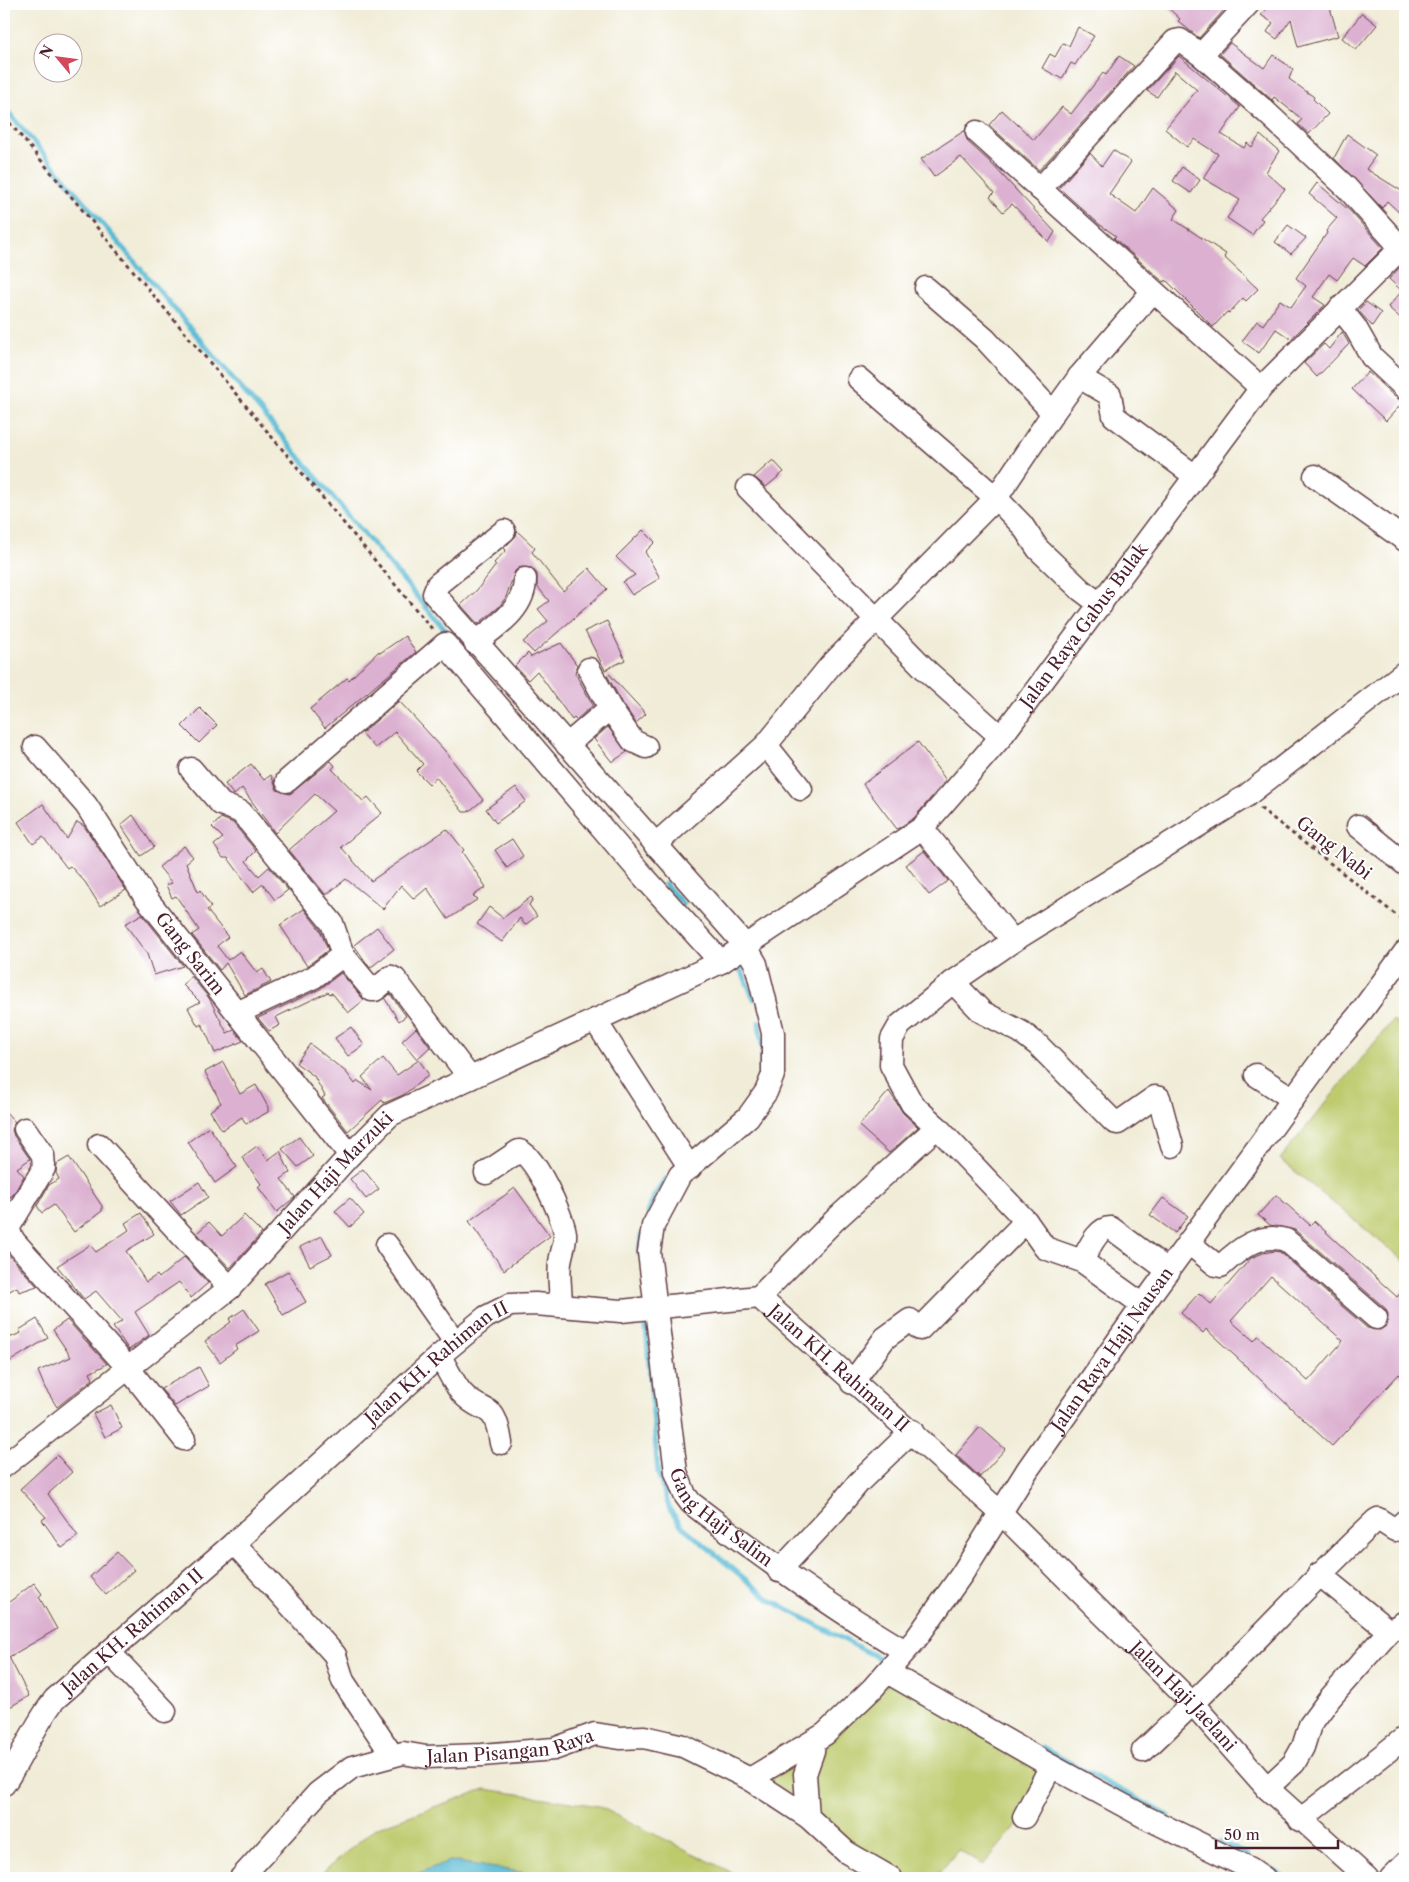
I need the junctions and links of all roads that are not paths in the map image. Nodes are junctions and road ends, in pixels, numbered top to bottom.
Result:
1 (1248, 4) edge
2 (1201, 55) junction
3 (977, 132) dead end
4 (1040, 188) junction
5 (1403, 246) edge
6 (926, 288) dead end
7 (1153, 291) junction
8 (1340, 308) junction
9 (1079, 377) junction
10 (859, 379) dead end
11 (1260, 388) junction
12 (1405, 388) edge
13 (1053, 413) junction
14 (1195, 476) junction
15 (1316, 476) dead end
16 (748, 488) dead end
17 (996, 498) junction
18 (504, 531) dead end
19 (1405, 540) edge
20 (525, 579) dead end
21 (1101, 605) junction
22 (878, 620) junction
23 (476, 643) junction
24 (589, 670) dead end
25 (1405, 672) edge
26 (610, 708) junction
27 (1001, 737) junction
28 (567, 745) junction
29 (766, 745) junction
30 (35, 747) dead end
31 (646, 747) dead end
32 (191, 769) dead end
33 (287, 781) dead end
34 (801, 789) dead end
35 (1358, 826) dead end
36 (922, 828) junction
37 (655, 845) junction
38 (1405, 864) edge
39 (1013, 941) junction
40 (745, 945) junction
41 (343, 955) junction
42 (1404, 955) edge
43 (721, 962) junction
44 (953, 982) junction
45 (239, 1012) junction
46 (595, 1020) junction
47 (1256, 1075) dead end
48 (470, 1078) junction
49 (1293, 1099) junction
50 (937, 1127) junction
51 (25, 1129) dead end
52 (99, 1145) dead end
53 (1172, 1146) dead end
54 (350, 1155) junction
55 (690, 1168) junction
56 (486, 1173) dead end
57 (1026, 1221) junction
58 (1190, 1244) junction
59 (387, 1245) dead end
60 (1082, 1261) junction
61 (1169, 1271) junction
62 (230, 1288) junction
63 (759, 1297) junction
64 (561, 1305) junction
65 (1143, 1305) junction
66 (657, 1308) junction
67 (1376, 1318) dead end
68 (447, 1349) junction
69 (129, 1369) junction
70 (852, 1383) junction
71 (912, 1431) junction
72 (184, 1439) dead end
73 (502, 1443) dead end
74 (5, 1462) edge
75 (1001, 1512) junction
76 (1405, 1521) edge
77 (234, 1543) junction
78 (780, 1571) junction
79 (1319, 1574) junction
80 (1397, 1627) edge
81 (905, 1651) junction
82 (109, 1652) junction
83 (887, 1672) junction
84 (1194, 1704) junction
85 (165, 1711) dead end
86 (1403, 1739) dead end
87 (814, 1741) junction
88 (1143, 1751) dead end
89 (392, 1755) junction
90 (1051, 1766) junction
91 (750, 1779) junction
92 (4, 1784) edge
93 (1267, 1788) junction
94 (808, 1811) junction
95 (1024, 1817) dead end
96 (1300, 1820) junction
97 (1405, 1864) edge
98 (241, 1878) edge
99 (891, 1878) edge
100 (1264, 1878) edge
101 (1366, 1878) edge
102 (1391, 1878) edge

1 - 2 street
2 - 4 street
2 - 5 street
3 - 4 street
4 - 7 street
5 - 8 street, Jalan Raya Gabus Bulak
6 - 13 street
7 - 9 street
7 - 11 street
8 - 11 street, Jalan Raya Gabus Bulak
8 - 12 street
9 - 13 street
9 - 14 street
10 - 17 street
11 - 14 street, Jalan Raya Gabus Bulak
13 - 17 street
14 - 21 street, Jalan Raya Gabus Bulak
15 - 19 street
16 - 22 street
17 - 21 street
17 - 22 street
18 - 23 street, Gang Haji Salim
20 - 23 street
21 - 27 street, Jalan Raya Gabus Bulak
22 - 27 street
22 - 29 street
23 - 28 street, Gang Haji Salim
24 - 26 street
25 - 39 street
26 - 28 street
26 - 31 street
27 - 36 street, Jalan Raya Gabus Bulak
28 - 37 street, Gang Haji Salim
29 - 34 street
29 - 37 street
30 - 45 street, Gang Sarim
32 - 41 street
33 - 43 street
35 - 38 street
36 - 39 street
36 - 40 street, Jalan Raya Gabus Bulak
37 - 40 street, Gang Haji Salim
39 - 44 street
40 - 43 street, Jalan Raya Gabus Bulak
40 - 55 street, Gang Haji Salim
41 - 45 street
41 - 48 street
42 - 49 street, Jalan Raya Haji Nausan
43 - 46 street, Jalan Haji Marzuki
44 - 50 street
44 - 53 street
45 - 54 street, Gang Sarim
46 - 48 street, Jalan Haji Marzuki
46 - 55 street
47 - 49 street
48 - 54 street, Jalan Haji Marzuki
49 - 58 street, Jalan Raya Haji Nausan
50 - 57 street
50 - 63 street
51 - 69 street
52 - 62 street
54 - 62 street, Jalan Haji Marzuki
55 - 66 street, Gang Haji Salim
56 - 64 street
57 - 60 street
57 - 70 street
58 - 61 street, Jalan Raya Haji Nausan
58 - 67 street
59 - 68 street
60 - 61 street
60 - 65 street
61 - 65 street, Jalan Raya Haji Nausan
62 - 69 street, Jalan Haji Marzuki
63 - 66 street, Jalan KH. Rahiman II
63 - 70 street, Jalan KH. Rahiman II
64 - 66 street, Jalan KH. Rahiman II
64 - 68 street, Jalan KH. Rahiman II
65 - 75 street, Jalan Raya Haji Nausan
66 - 78 street, Gang Haji Salim
68 - 73 street
68 - 77 street, Jalan KH. Rahiman II
69 - 72 street
69 - 74 street, Jalan Haji Marzuki
70 - 71 street, Jalan KH. Rahiman II
71 - 75 street, Jalan KH. Rahiman II
71 - 78 street
75 - 81 street, Jalan Raya Haji Nausan
75 - 84 street, Jalan Haji Jaelani
76 - 79 street
77 - 82 street, Jalan KH. Rahiman II
77 - 89 street
78 - 81 street, Gang Haji Salim
79 - 80 street
79 - 84 street
80 - 93 street
81 - 83 street, Jalan Raya Haji Nausan
82 - 85 street
82 - 92 street, Jalan KH. Rahiman II
83 - 87 street, Jalan Raya Haji Nausan
83 - 90 street
84 - 88 street
84 - 93 street, Jalan Haji Jaelani
86 - 96 street
87 - 91 street, Jalan Raya Haji Nausan
87 - 94 street
89 - 91 street, Jalan Pisangan Raya
89 - 98 street, Jalan Pisangan Raya
90 - 95 street
90 - 100 street
91 - 94 street, Jalan Pisangan Raya
93 - 96 street, Jalan Haji Jaelani
94 - 99 street, Jalan Pisangan Raya
96 - 101 street, Jalan Haji Jaelani
97 - 102 street

